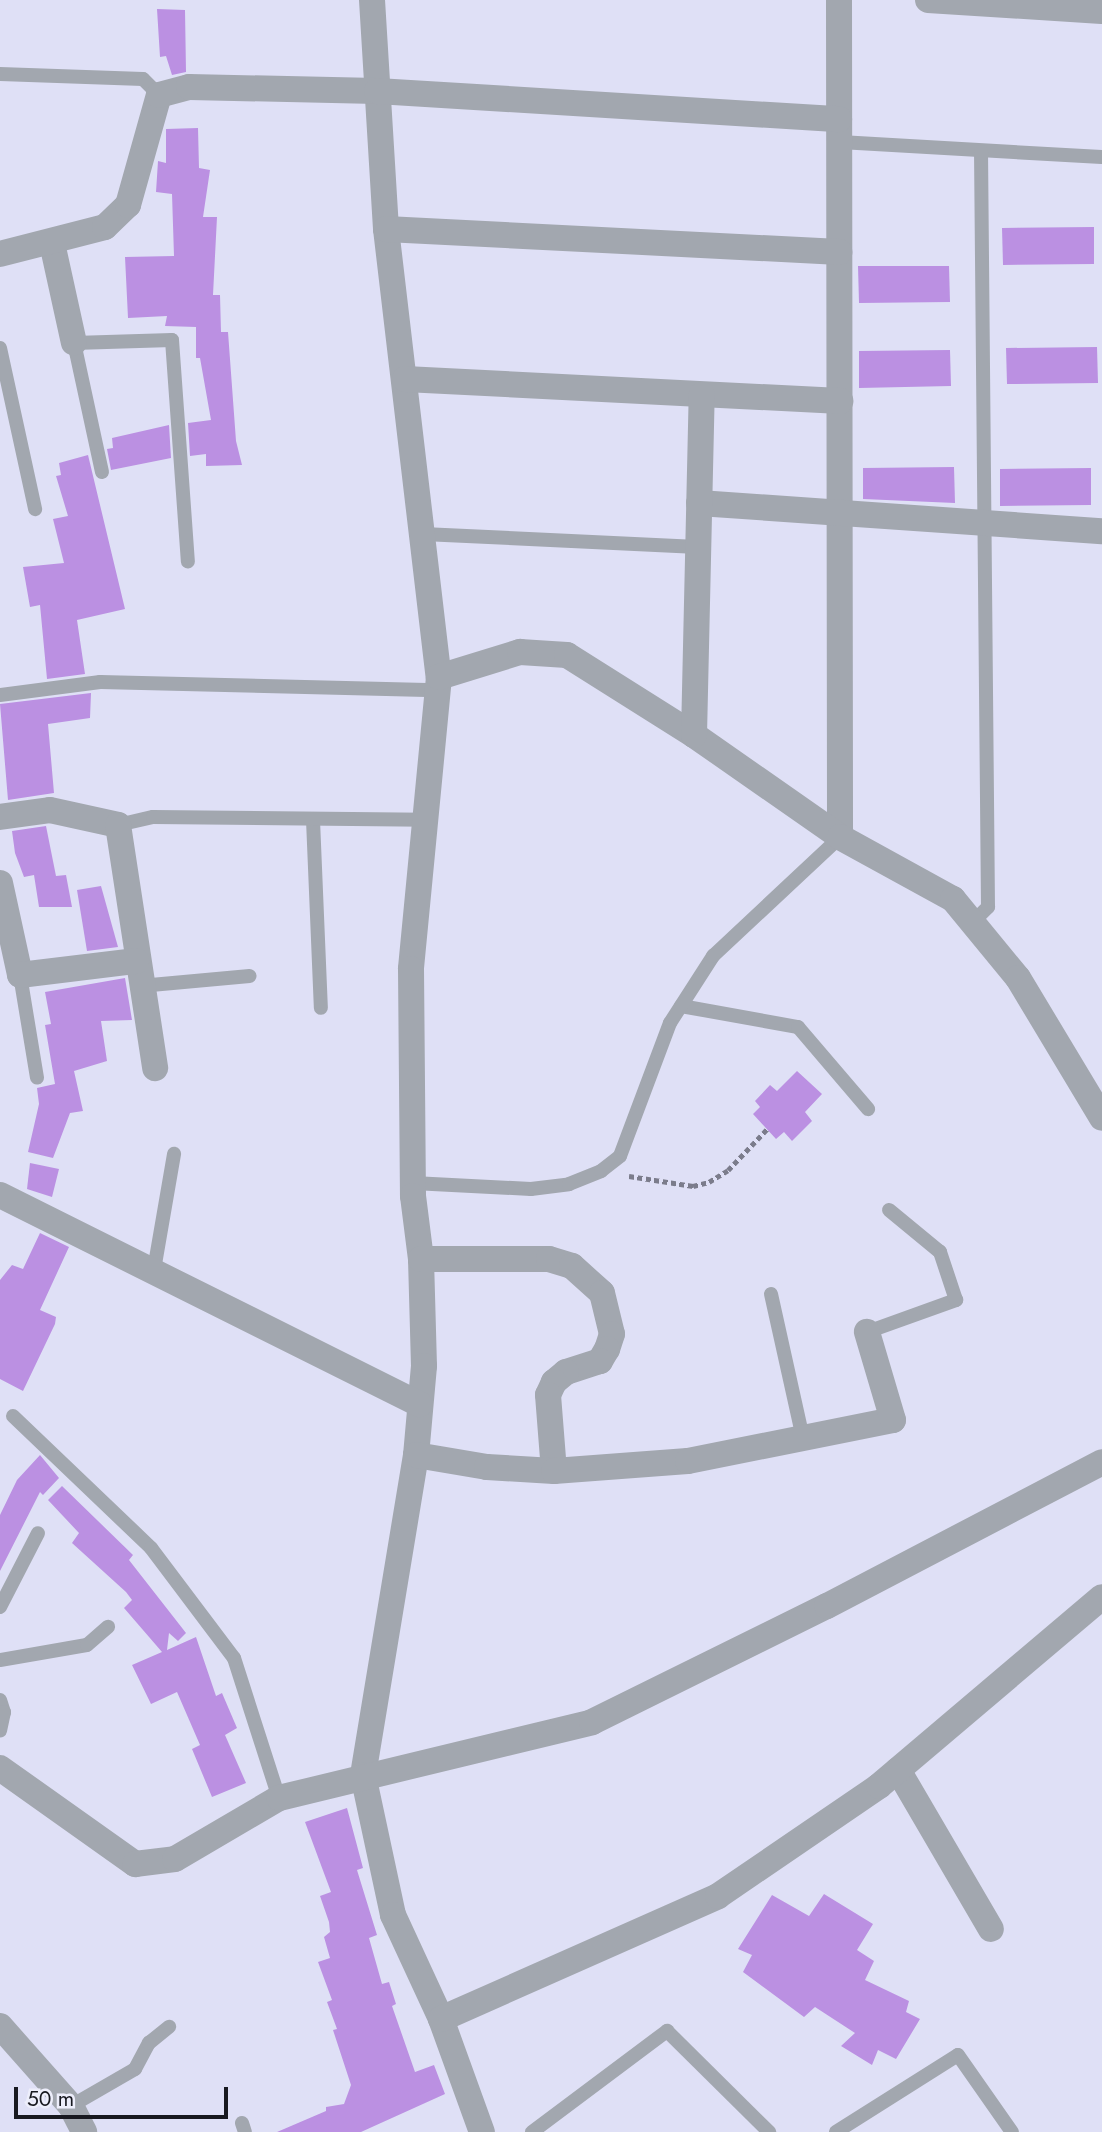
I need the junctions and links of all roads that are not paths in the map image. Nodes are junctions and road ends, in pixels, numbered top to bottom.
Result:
1 (373, 0) edge
2 (839, 0) edge
3 (928, 0) edge
4 (1102, 11) edge
5 (0, 74) edge
6 (377, 91) junction
7 (159, 95) junction
8 (839, 130) junction
9 (981, 152) junction
10 (1102, 157) edge
11 (386, 229) junction
12 (52, 243) junction
13 (839, 252) junction
14 (0, 254) edge
15 (74, 343) junction
16 (0, 348) edge
17 (405, 379) junction
18 (702, 395) junction
19 (840, 401) junction
20 (102, 472) dead end
21 (699, 503) junction
22 (35, 509) dead end
23 (839, 515) junction
24 (983, 523) junction
25 (1102, 531) edge
26 (423, 534) junction
27 (698, 547) junction
28 (188, 561) dead end
29 (438, 683) junction
30 (0, 695) edge
31 (694, 735) junction
32 (0, 817) edge
33 (313, 820) junction
34 (425, 820) junction
35 (118, 825) junction
36 (840, 837) junction
37 (1, 895) edge
38 (974, 921) junction
39 (138, 973) junction
40 (20, 975) junction
41 (250, 976) dead end
42 (681, 1006) junction
43 (321, 1008) dead end
44 (155, 1068) dead end
45 (37, 1078) dead end
46 (869, 1109) dead end
47 (1102, 1118) edge
48 (174, 1154) dead end
49 (412, 1183) junction
50 (0, 1195) edge
51 (889, 1210) dead end
52 (421, 1259) junction
53 (154, 1270) junction
54 (771, 1294) dead end
55 (867, 1332) joint
56 (420, 1404) junction
57 (13, 1416) dead end
58 (803, 1438) junction
59 (416, 1455) junction
60 (1102, 1462) edge
61 (555, 1471) junction
62 (38, 1533) dead end
63 (1102, 1597) edge
64 (0, 1607) edge
65 (108, 1627) dead end
66 (0, 1660) edge
67 (0, 1700) edge
68 (0, 1731) edge
69 (0, 1768) edge
70 (898, 1770) junction
71 (363, 1775) junction
72 (279, 1798) junction
73 (991, 1929) dead end
74 (441, 2019) junction
75 (169, 2027) dead end
76 (2, 2032) edge
77 (71, 2106) junction
78 (83, 2132) edge
79 (482, 2132) edge
80 (532, 2132) edge
81 (769, 2132) edge
82 (836, 2132) edge
83 (1012, 2132) edge

1 - 6 street
2 - 8 street
3 - 4 street
5 - 7 lane
6 - 7 street
6 - 8 street
6 - 11 street
7 - 12 street
8 - 9 lane
8 - 13 street
9 - 10 lane
9 - 24 lane
11 - 13 street
11 - 17 street
12 - 14 street
12 - 15 street
13 - 19 street
15 - 20 lane
15 - 28 lane
16 - 22 lane
17 - 18 street
17 - 26 street
18 - 19 street
18 - 21 street
19 - 23 street
21 - 23 street
21 - 27 street
23 - 24 street
23 - 36 street
24 - 25 street
24 - 38 lane
26 - 27 lane
26 - 29 street
27 - 31 street
29 - 30 lane
29 - 31 street
29 - 34 street
31 - 36 street
32 - 35 street
33 - 34 lane
33 - 35 lane
33 - 43 lane
34 - 49 street
35 - 39 street
36 - 38 street
36 - 42 lane
37 - 40 street
38 - 47 street
39 - 40 street
39 - 41 lane
39 - 44 street
40 - 45 lane
42 - 46 lane
42 - 49 lane
48 - 53 lane
49 - 52 street
50 - 53 street
51 - 55 lane
52 - 56 street
52 - 61 street
53 - 56 street
54 - 58 lane
55 - 58 street
56 - 59 street
57 - 72 lane
58 - 61 street
59 - 61 street
59 - 71 street
60 - 71 street
62 - 64 lane
63 - 70 street
65 - 66 lane
67 - 68 lane
69 - 72 street
70 - 73 street
70 - 74 street
71 - 72 street
71 - 74 street
74 - 79 street
75 - 77 lane
76 - 77 street
77 - 78 street
80 - 81 lane
82 - 83 lane

